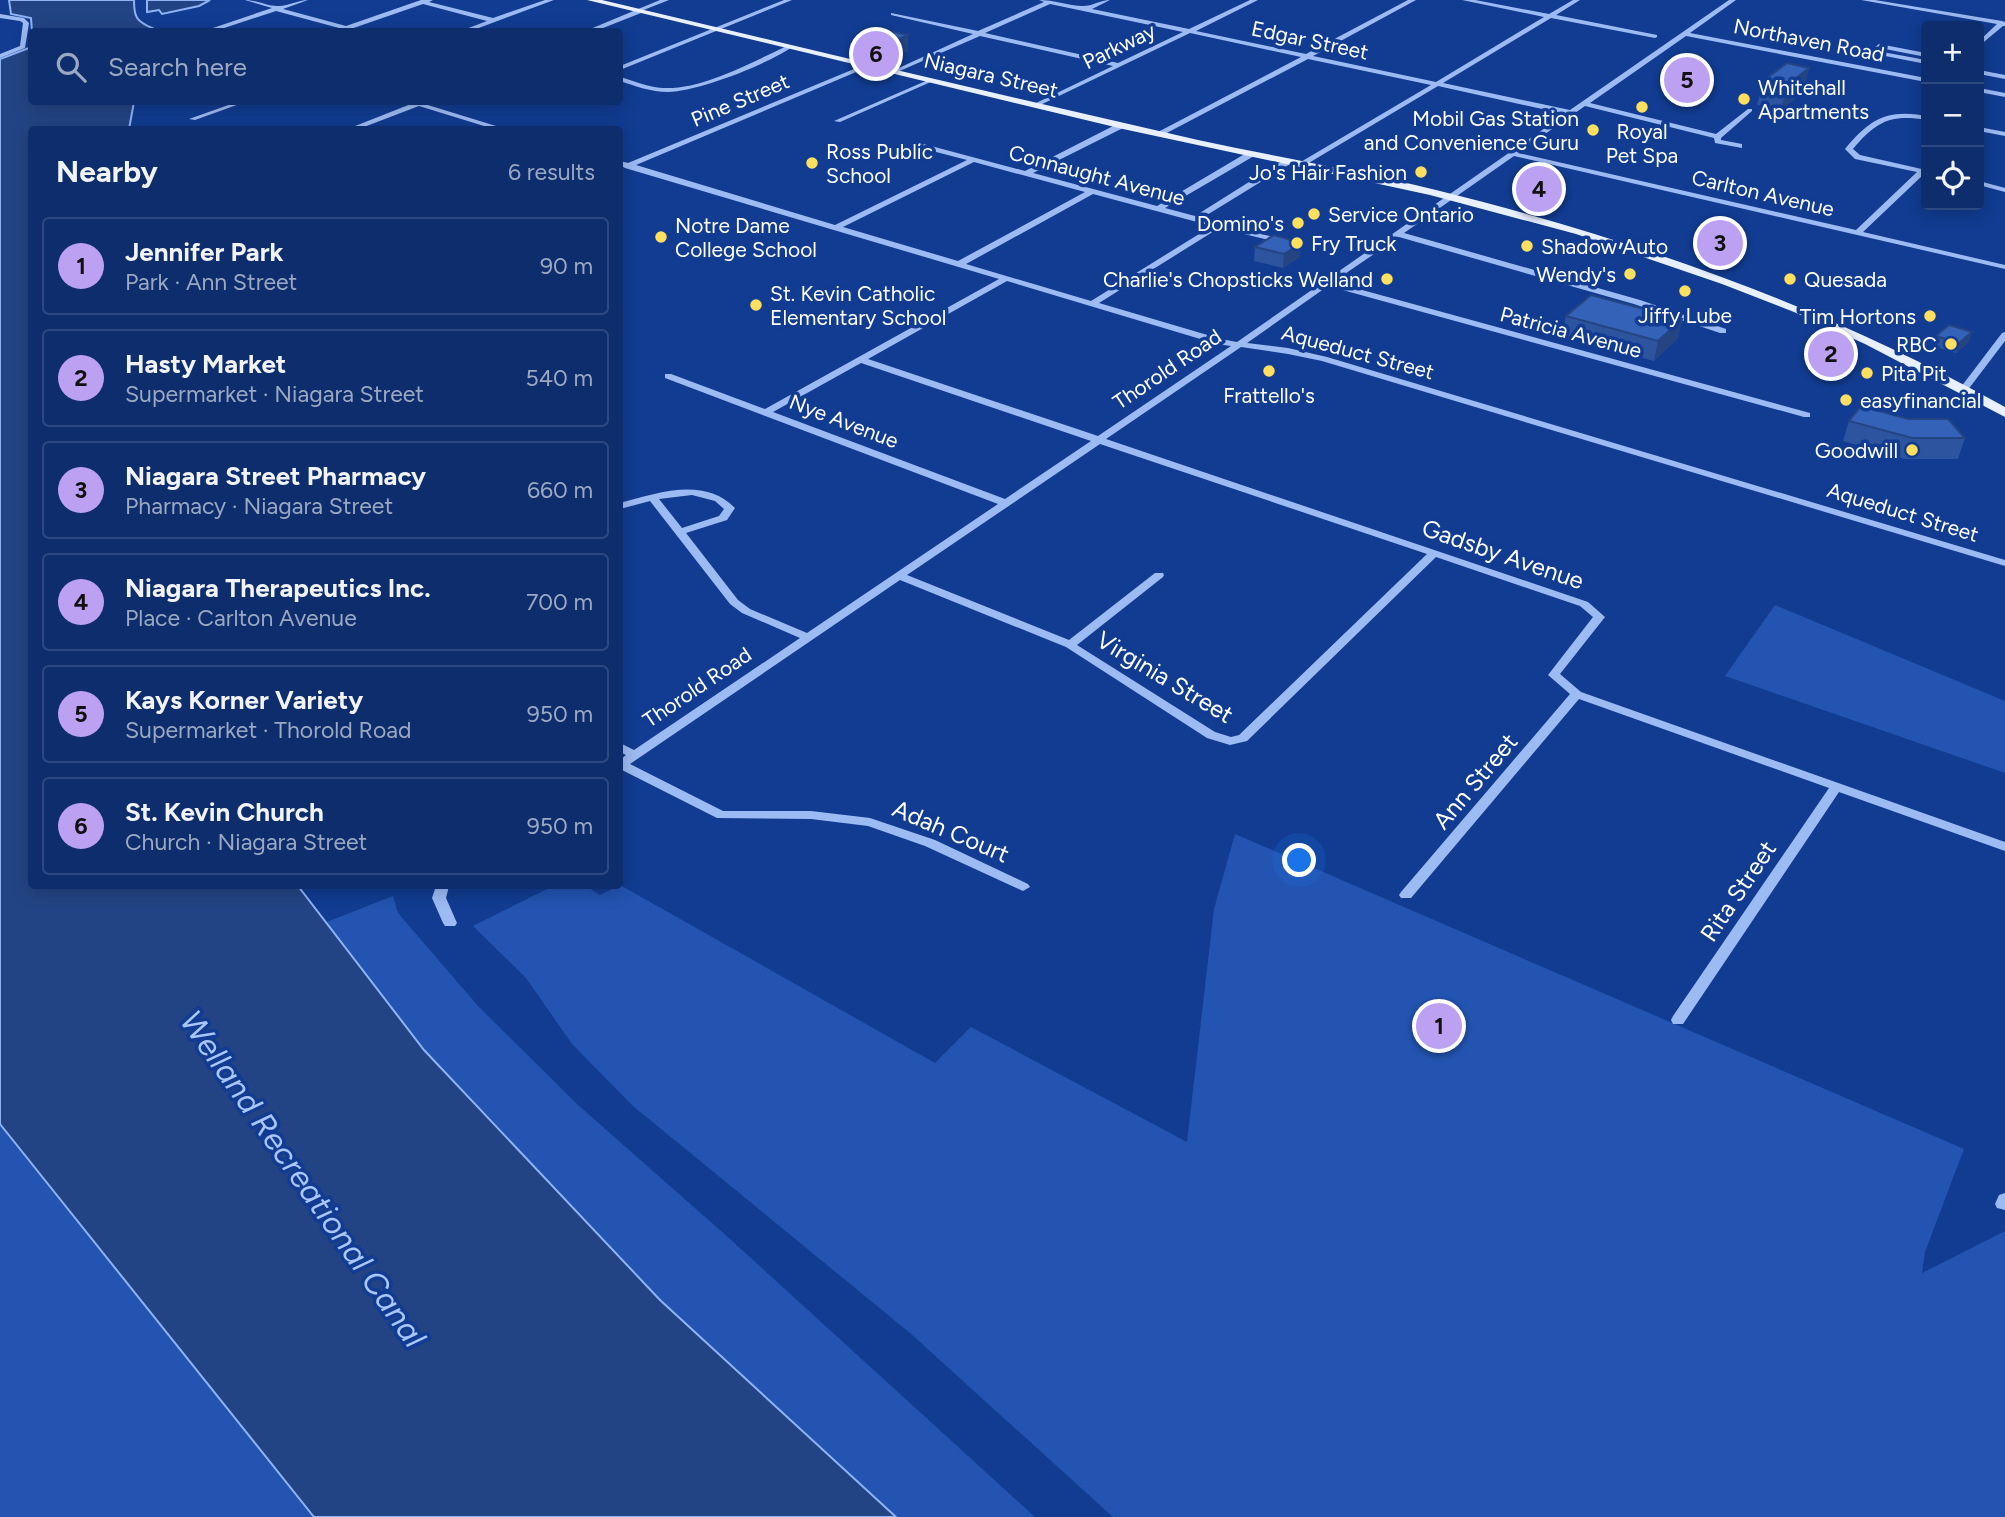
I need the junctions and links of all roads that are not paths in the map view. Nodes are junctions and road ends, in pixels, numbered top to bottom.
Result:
1 (248, 0) edge
2 (305, 0) edge
3 (414, 0) edge
4 (551, 0) edge
5 (591, 0) edge
6 (666, 0) edge
7 (789, 0) edge
8 (1107, 0) edge
9 (1238, 0) edge
10 (1413, 0) edge
11 (1465, 0) edge
12 (1577, 0) edge
13 (1733, 0) edge
14 (1864, 0) edge
15 (427, 1) edge
16 (1046, 1) edge
17 (1253, 1) edge
18 (277, 9) junction
19 (1086, 9) junction
20 (638, 11) junction
21 (893, 14) dead end
22 (0, 16) edge
23 (1550, 16) junction
24 (493, 20) junction
25 (2003, 23) edge
26 (217, 28) edge
27 (346, 28) joint
28 (472, 28) edge
29 (596, 28) edge
30 (1178, 29) junction
31 (715, 30) junction
32 (1189, 32) junction
33 (979, 33) junction
34 (1685, 34) junction
35 (1655, 36) dead end
36 (1984, 40) edge
37 (789, 47) junction
38 (1921, 54) edge
39 (0, 56) edge
40 (1307, 57) junction
41 (1921, 61) edge
42 (1107, 62) junction
43 (1118, 65) junction
44 (866, 66) junction
45 (623, 67) edge
46 (893, 72) junction
47 (1984, 73) edge
48 (2005, 77) edge
49 (1921, 79) edge
50 (623, 80) edge
51 (930, 81) junction
52 (1437, 85) junction
53 (1984, 91) edge
54 (2005, 95) edge
55 (1031, 103) junction
56 (1585, 104) junction
57 (233, 105) edge
58 (410, 105) edge
59 (422, 105) edge
60 (1750, 110) dead end
61 (1572, 113) junction
62 (1921, 117) edge
63 (193, 119) dead end
64 (838, 121) dead end
65 (1122, 125) junction
66 (358, 126) edge
67 (493, 126) edge
68 (1984, 130) edge
69 (1161, 134) junction
70 (2005, 134) edge
71 (1717, 137) junction
72 (916, 144) dead end
73 (1739, 146) dead end
74 (1251, 154) junction
75 (1513, 155) junction
76 (972, 160) junction
77 (1287, 162) junction
78 (624, 165) edge
79 (1302, 165) junction
80 (1921, 170) edge
81 (1025, 174) junction
82 (1921, 174) edge
83 (1984, 184) edge
84 (2005, 190) edge
85 (1090, 192) junction
86 (1447, 200) junction
87 (1158, 209) junction
88 (1196, 219) junction
89 (1217, 226) junction
90 (835, 228) junction
91 (1858, 233) junction
92 (1397, 234) junction
93 (1270, 239) edge
94 (957, 265) junction
95 (2005, 267) edge
96 (1004, 279) junction
97 (1326, 283) junction
98 (1092, 304) junction
99 (1723, 331) dead end
100 (2004, 337) edge
101 (1240, 344) junction
102 (862, 360) junction
103 (668, 376) dead end
104 (1964, 389) junction
105 (767, 412) junction
106 (2005, 413) edge
107 (1807, 415) dead end
108 (1098, 440) junction
109 (653, 498) junction
110 (1006, 503) junction
111 (623, 505) edge
112 (679, 532) junction
113 (1433, 554) junction
114 (2005, 563) edge
115 (1159, 575) dead end
116 (899, 576) junction
117 (808, 638) junction
118 (1070, 645) junction
119 (1577, 694) junction
120 (623, 749) edge
121 (635, 755) junction
122 (623, 763) edge
123 (623, 766) edge
124 (1836, 787) junction
125 (2005, 847) edge
126 (1023, 887) dead end
127 (441, 889) edge
128 (1406, 895) dead end
129 (450, 923) dead end
130 (1678, 1020) dead end

1 - 18 street
2 - 18 street
3 - 15 street
4 - 24 street
5 - 20 main road, Niagara Street
6 - 20 street
7 - 31 street
8 - 19 street
9 - 17 street
9 - 30 street, Parkway
10 - 40 street
11 - 23 street
12 - 23 street
13 - 34 street, Thorold Road
14 - 25 street
15 - 24 street
15 - 27 street
16 - 19 street, Edgar Street
16 - 33 street
17 - 32 street, Parkway
18 - 26 street
18 - 27 street
19 - 30 street, Edgar Street
20 - 29 street
20 - 31 main road, Niagara Street
21 - 33 street
22 - 39 street
23 - 35 street
23 - 52 street
24 - 28 street
25 - 36 street
30 - 32 street, Edgar Street
30 - 42 street, Parkway
31 - 37 main road, Niagara Street
31 - 45 street
32 - 40 street, Edgar Street
32 - 43 street, Parkway
33 - 42 street
33 - 46 street
34 - 49 street, Northaven Road
34 - 56 street, Thorold Road
37 - 44 main road, Niagara Street
37 - 50 street
38 - 41 street
40 - 52 street, Edgar Street
40 - 69 street
42 - 43 street
42 - 55 street, Parkway
43 - 55 street, Parkway
44 - 46 main road, Niagara Street
44 - 78 street, Pine Street
46 - 51 main road, Niagara Street
47 - 48 street
51 - 55 main road, Niagara Street
51 - 64 street
52 - 61 street, Edgar Street
52 - 79 street
53 - 54 street
55 - 65 main road, Niagara Street
56 - 61 street, Thorold Road
56 - 71 street
57 - 63 street
58 - 66 street
59 - 67 street
60 - 71 street
61 - 75 street, Thorold Road
62 - 80 street
65 - 69 main road, Niagara Street
65 - 81 street
68 - 70 street
69 - 74 main road, Niagara Street
71 - 73 street
72 - 76 street, Connaught Avenue
74 - 77 main road, Niagara Street
74 - 87 street
75 - 86 street, Thorold Road
75 - 91 street, Carlton Avenue
76 - 81 street, Connaught Avenue
76 - 90 street
77 - 79 main road, Niagara Street
77 - 88 street
78 - 90 street, Aqueduct Street
79 - 86 main road, Niagara Street
81 - 85 street, Connaught Avenue
82 - 91 street
83 - 84 street
85 - 87 street, Connaught Avenue
85 - 94 street
86 - 92 street, Thorold Road
86 - 104 main road, Niagara Street
87 - 88 street, Connaught Avenue
88 - 89 street, Connaught Avenue
89 - 93 street, Connaught Avenue
89 - 98 street
90 - 94 street, Aqueduct Street
91 - 95 street, Carlton Avenue
92 - 97 street, Thorold Road
92 - 99 street
94 - 96 street, Aqueduct Street
96 - 98 street, Aqueduct Street
96 - 102 street
97 - 101 street, Thorold Road
97 - 107 street, Patricia Avenue
98 - 101 street, Aqueduct Street
100 - 104 street
101 - 108 street, Thorold Road
101 - 114 street, Aqueduct Street
102 - 105 street
102 - 108 street, Gadsby Avenue
103 - 105 street, Nye Avenue
104 - 106 main road, Niagara Street
105 - 110 street, Nye Avenue
108 - 110 street, Thorold Road
108 - 113 street, Gadsby Avenue
109 - 111 street
109 - 112 street
109 - 112 street
110 - 116 street, Thorold Road
112 - 117 street
113 - 118 street, Virginia Street
113 - 119 street, Gadsby Avenue
115 - 118 street
116 - 117 street, Thorold Road
116 - 118 street, Virginia Street
117 - 121 street, Thorold Road
119 - 124 street, Gadsby Avenue
119 - 128 street, Ann Street
120 - 121 street
121 - 122 street, Thorold Road
123 - 126 street, Adah Court
124 - 125 street, Gadsby Avenue
124 - 130 street, Rita Street
127 - 129 street

